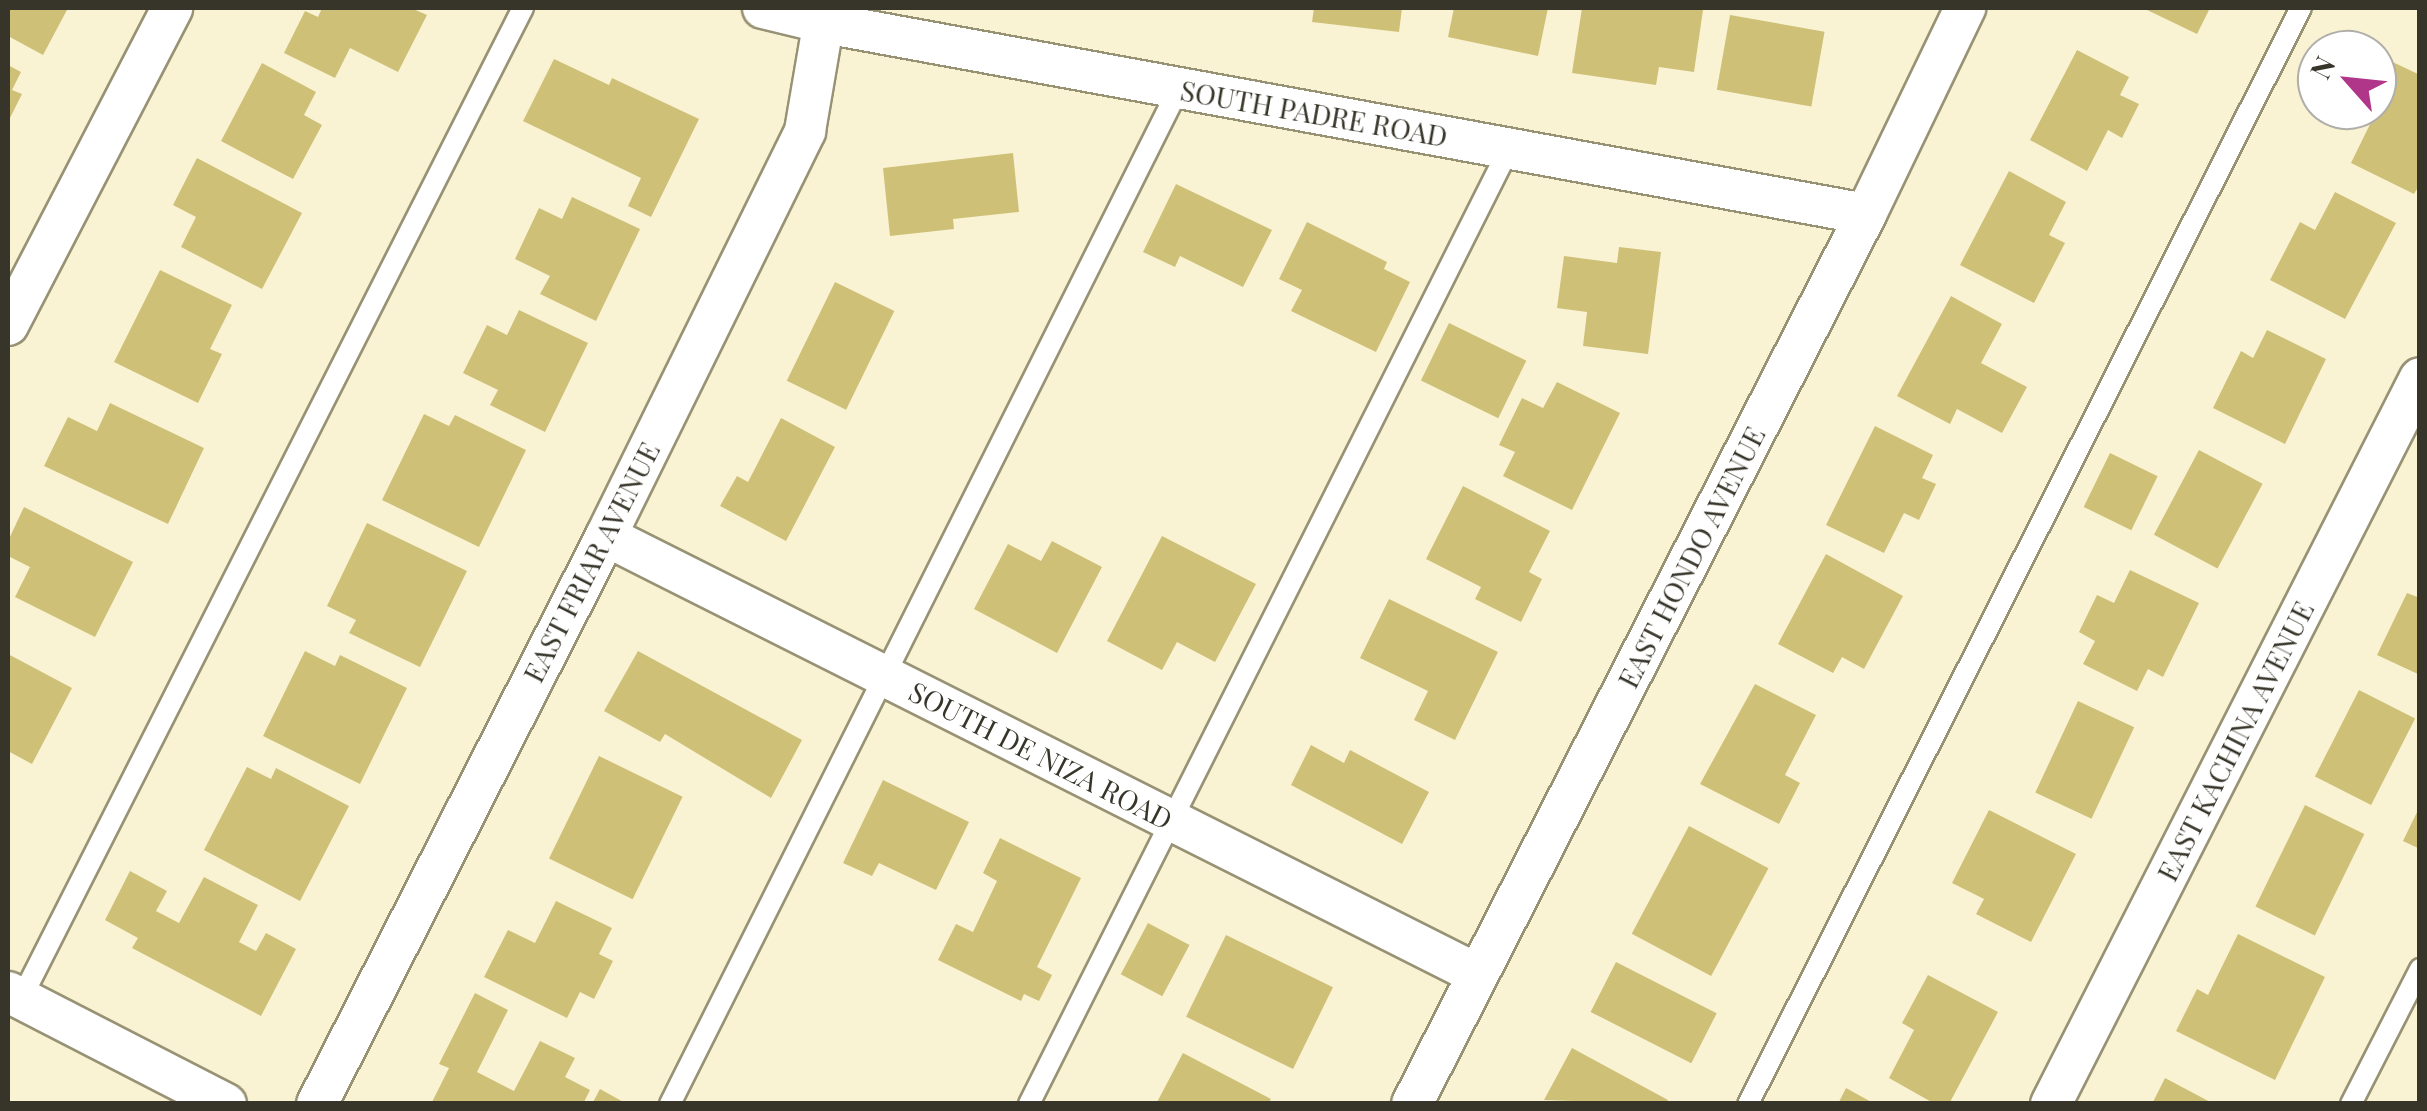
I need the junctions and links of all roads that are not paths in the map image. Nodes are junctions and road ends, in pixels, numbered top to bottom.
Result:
1 (172, 8) edge
2 (523, 8) edge
3 (763, 8) edge
4 (1965, 8) edge
5 (2301, 8) edge
6 (825, 16) edge
7 (1179, 88) junction
8 (1509, 148) junction
9 (1866, 214) junction
10 (8, 325) edge
11 (2420, 378) edge
12 (606, 536) junction
13 (883, 676) junction
14 (1171, 820) junction
15 (2420, 969) edge
16 (1477, 974) junction
17 (14, 996) edge
18 (226, 1104) edge
19 (317, 1104) edge
20 (670, 1104) edge
21 (1028, 1104) edge
22 (1412, 1104) edge
23 (1748, 1104) edge
24 (2051, 1104) edge
25 (2351, 1104) edge

1 - 10 street
2 - 17 lane
3 - 6 street, SOUTH PADRE ROAD
4 - 9 street, EAST HONDO AVENUE
5 - 23 lane
6 - 7 street, SOUTH PADRE ROAD
6 - 12 street, EAST FRIAR AVENUE
7 - 8 street, SOUTH PADRE ROAD
7 - 13 lane
8 - 9 street, SOUTH PADRE ROAD
8 - 14 lane
9 - 16 street, EAST HONDO AVENUE
11 - 24 street, EAST KACHINA AVENUE
12 - 13 street, SOUTH DE NIZA ROAD
12 - 19 street, EAST FRIAR AVENUE
13 - 14 street, SOUTH DE NIZA ROAD
13 - 20 lane
14 - 16 street, SOUTH DE NIZA ROAD
14 - 21 lane
15 - 25 lane
16 - 22 street, EAST HONDO AVENUE
17 - 18 street

